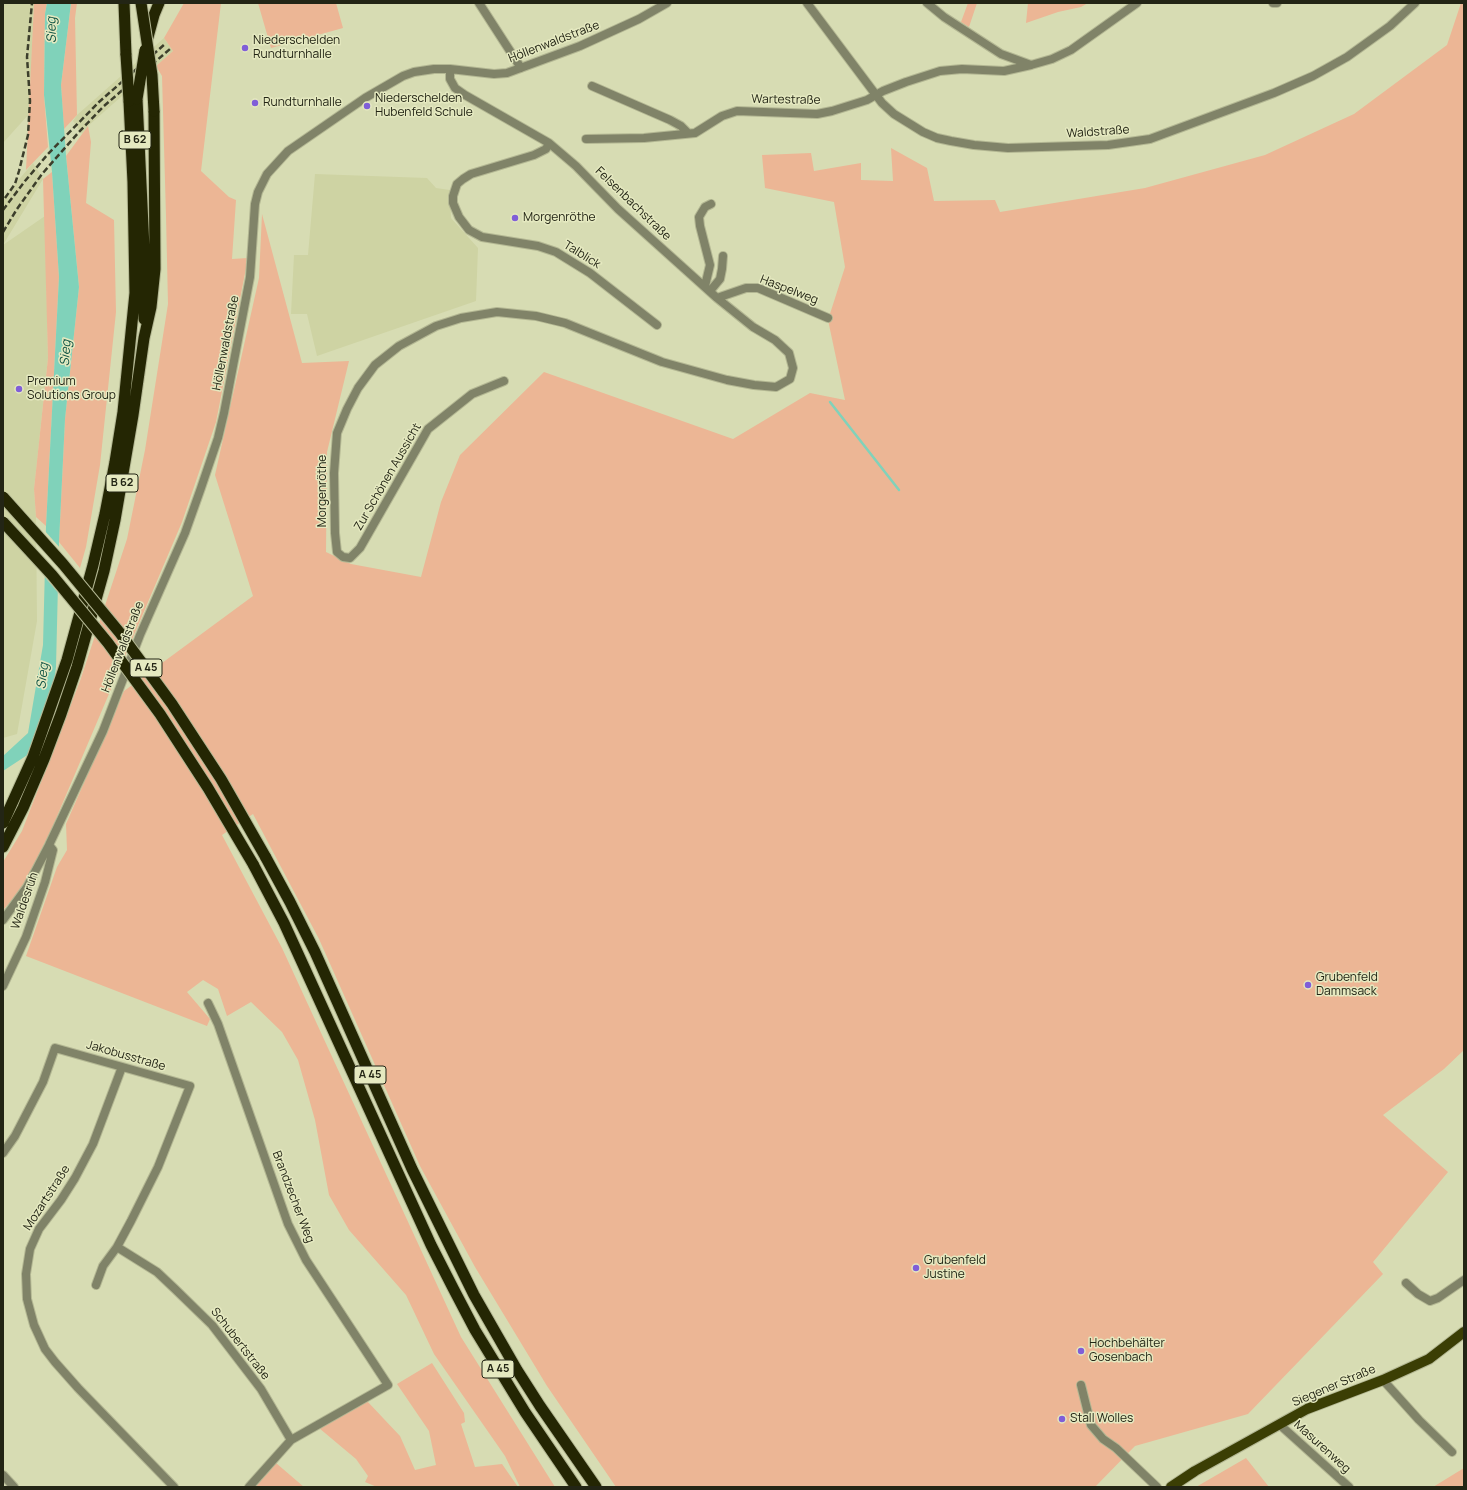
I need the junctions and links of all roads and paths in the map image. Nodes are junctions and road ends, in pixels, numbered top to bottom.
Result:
1 (124, 3) edge
2 (141, 3) edge
3 (159, 3) edge
4 (480, 3) edge
5 (668, 3) edge
6 (807, 3) edge
7 (927, 3) edge
8 (1137, 3) edge
9 (1273, 3) edge
10 (1277, 3) edge
11 (1415, 3) edge
12 (658, 5) edge
13 (1031, 65) junction
14 (521, 68) junction
15 (450, 69) junction
16 (592, 86) dead end
17 (876, 95) junction
18 (134, 100) junction
19 (688, 133) junction
20 (586, 139) dead end
21 (549, 143) junction
22 (711, 204) dead end
23 (722, 256) dead end
24 (707, 289) junction
25 (717, 298) junction
26 (828, 318) dead end
27 (657, 325) dead end
28 (144, 338) junction
29 (793, 368) joint
30 (504, 381) dead end
31 (3, 497) edge
32 (3, 522) edge
33 (337, 552) joint
34 (18, 806) junction
35 (3, 824) edge
36 (49, 845) junction
37 (3, 847) edge
38 (3, 920) edge
39 (3, 986) edge
40 (208, 1003) dead end
41 (122, 1067) junction
42 (3, 1153) edge
43 (116, 1246) junction
44 (1464, 1280) edge
45 (1406, 1283) dead end
46 (96, 1285) dead end
47 (1464, 1332) edge
48 (1383, 1380) junction
49 (1081, 1385) dead end
50 (1280, 1425) junction
51 (291, 1440) junction
52 (1452, 1452) dead end
53 (3, 1475) edge
54 (14, 1487) edge
55 (174, 1487) edge
56 (249, 1487) edge
57 (576, 1487) edge
58 (596, 1487) edge
59 (1157, 1487) edge
60 (1171, 1487) edge
61 (1349, 1487) edge

1 - 18 highway, bridge
2 - 28 highway, B 62, bridge
3 - 18 highway, B 62, bridge
4 - 14 street
5 - 12 street, Höllenwaldstraße
6 - 17 street, Waldstraße
7 - 13 street
8 - 13 street, Wartestraße
9 - 10 street
11 - 17 street, Waldstraße
12 - 14 street, Höllenwaldstraße
13 - 17 street, Wartestraße
14 - 15 street, Höllenwaldstraße
15 - 21 street, Felsenbachstraße
15 - 36 street, Höllenwaldstraße
16 - 19 street
17 - 19 street, Wartestraße
18 - 28 highway, B 62
18 - 34 highway, B 62
19 - 20 street, Wartestraße
21 - 24 street, Felsenbachstraße
21 - 27 street, Talblick
22 - 24 street
23 - 24 street
24 - 25 street, Felsenbachstraße
25 - 26 street, Haspelweg
25 - 29 street, Felsenbachstraße
28 - 34 highway, B 62
29 - 33 street, Morgenröthe
30 - 33 street, Zur Schönen Aussicht
31 - 58 highway, A 45, bridge
32 - 57 highway, A 45, bridge
34 - 35 highway, B 62
34 - 37 highway, B 62
36 - 38 street, Höllenwaldstraße
36 - 39 street, Waldesruh
40 - 51 street, Brandzecher Weg
41 - 42 street, Jakobusstraße
41 - 43 street, Jakobusstraße
41 - 55 street, Mozartstraße
43 - 46 street
43 - 51 street, Schubertstraße
44 - 45 street
47 - 48 main road, Siegener Straße
48 - 50 main road, Siegener Straße
48 - 52 street
49 - 59 street
50 - 60 main road, Siegener Straße
50 - 61 street, Masurenweg
51 - 56 street
53 - 54 street

